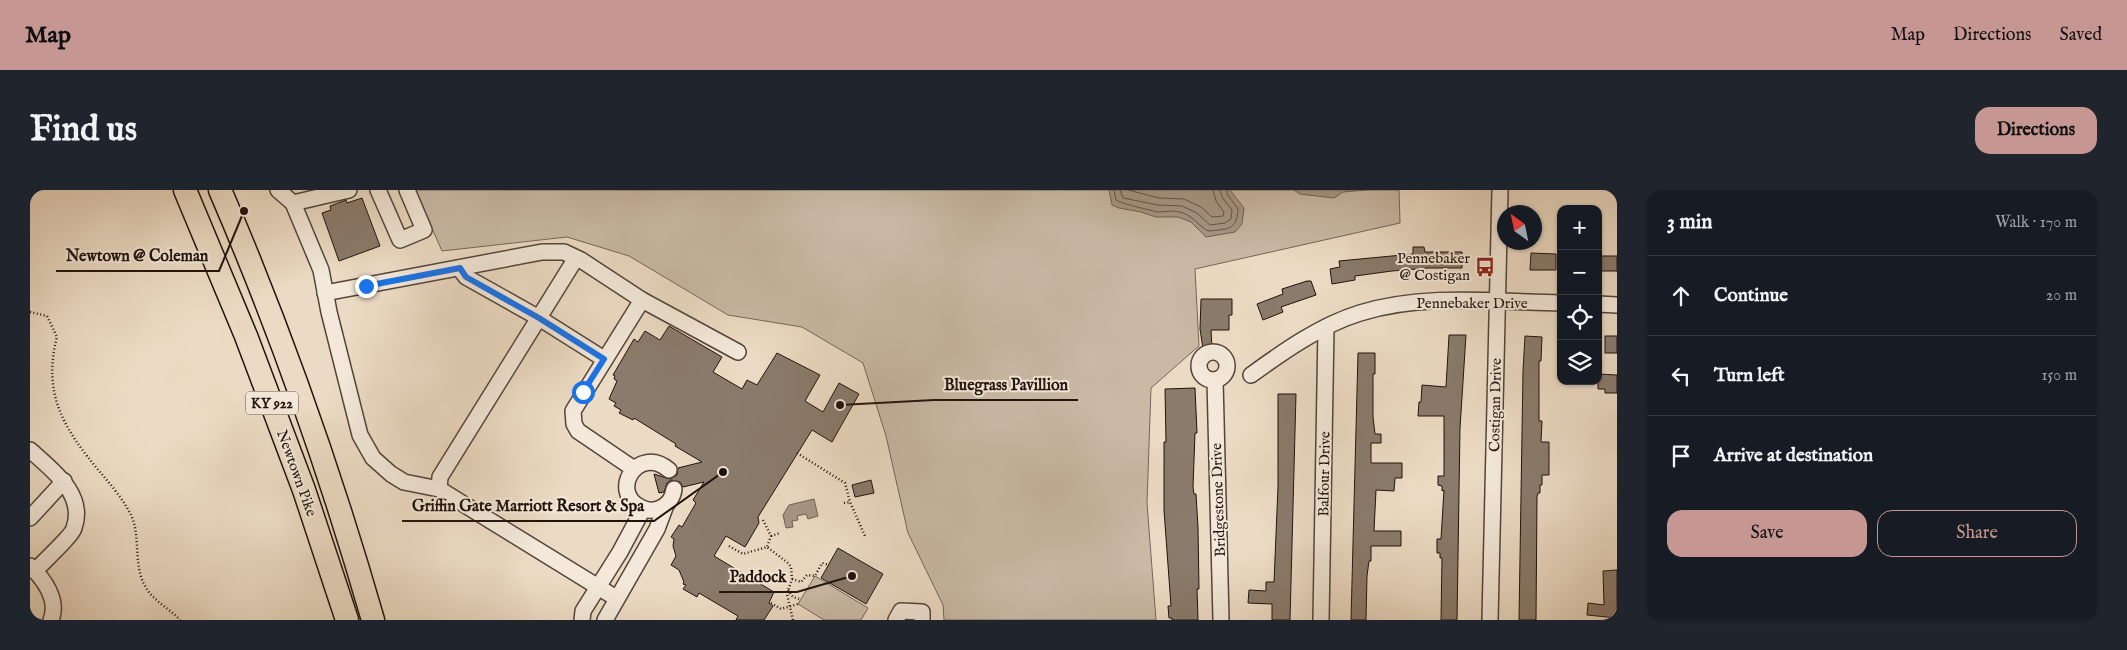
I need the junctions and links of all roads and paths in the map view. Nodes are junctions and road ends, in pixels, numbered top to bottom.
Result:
1 (185, 190) edge
2 (220, 190) edge
3 (278, 190) edge
4 (349, 190) edge
5 (378, 190) edge
6 (406, 190) edge
7 (1500, 190) edge
8 (293, 203) junction
9 (576, 258) junction
10 (460, 268) junction
11 (325, 293) junction
12 (642, 300) junction
13 (1498, 302) junction
14 (1557, 304) edge
15 (1602, 304) edge
16 (1617, 304) edge
17 (30, 312) edge
18 (539, 318) junction
19 (1326, 327) junction
20 (738, 352) dead end
21 (604, 359) junction
22 (1251, 375) dead end
23 (1215, 380) dead end
24 (30, 450) edge
25 (797, 454) dead end
26 (634, 469) junction
27 (669, 470) dead end
28 (64, 482) junction
29 (439, 489) junction
30 (674, 489) dead end
31 (850, 502) junction
32 (844, 503) dead end
33 (666, 505) junction
34 (643, 509) junction
35 (30, 518) edge
36 (764, 520) dead end
37 (780, 533) dead end
38 (771, 536) junction
39 (865, 536) dead end
40 (729, 546) dead end
41 (767, 547) junction
42 (828, 565) dead end
43 (32, 568) edge
44 (792, 579) junction
45 (598, 587) junction
46 (788, 588) junction
47 (616, 598) junction
48 (800, 599) dead end
49 (771, 603) dead end
50 (798, 604) dead end
51 (789, 608) junction
52 (52, 620) edge
53 (180, 620) edge
54 (347, 620) edge
55 (373, 620) edge
56 (582, 620) edge
57 (604, 620) edge
58 (793, 620) edge
59 (896, 620) edge
60 (922, 620) edge
61 (1221, 620) edge
62 (1321, 620) edge
63 (1490, 620) edge

1 - 54 highway, Newtown Pike / KY 922
2 - 55 highway, Newtown Pike / KY 922
3 - 8 street
4 - 8 street
5 - 6 street
7 - 13 street, Costigan Drive
8 - 11 street
9 - 10 street
9 - 12 street
9 - 18 street
10 - 11 street
10 - 18 street
11 - 29 street
12 - 20 street
12 - 21 street
13 - 14 street, Pennebaker Drive
13 - 19 street, Pennebaker Drive
13 - 63 street, Costigan Drive
15 - 16 street
17 - 53 path
18 - 21 street
18 - 29 street
19 - 22 street, Pennebaker Drive
19 - 62 street, Balfour Drive
21 - 26 street
23 - 61 street, Bridgestone Drive
24 - 28 street
25 - 31 path
26 - 27 street
26 - 34 street
28 - 35 street
28 - 43 street
29 - 45 street
30 - 33 street
31 - 32 path
31 - 39 path
33 - 34 street
33 - 47 street
34 - 45 street
36 - 38 path
37 - 38 path
38 - 41 path
40 - 41 path
41 - 44 path
42 - 44 path
43 - 52 street
44 - 46 path
45 - 47 street
45 - 56 street
46 - 48 path
46 - 51 path
47 - 57 street
49 - 51 path
50 - 51 path
51 - 58 path
59 - 60 street

